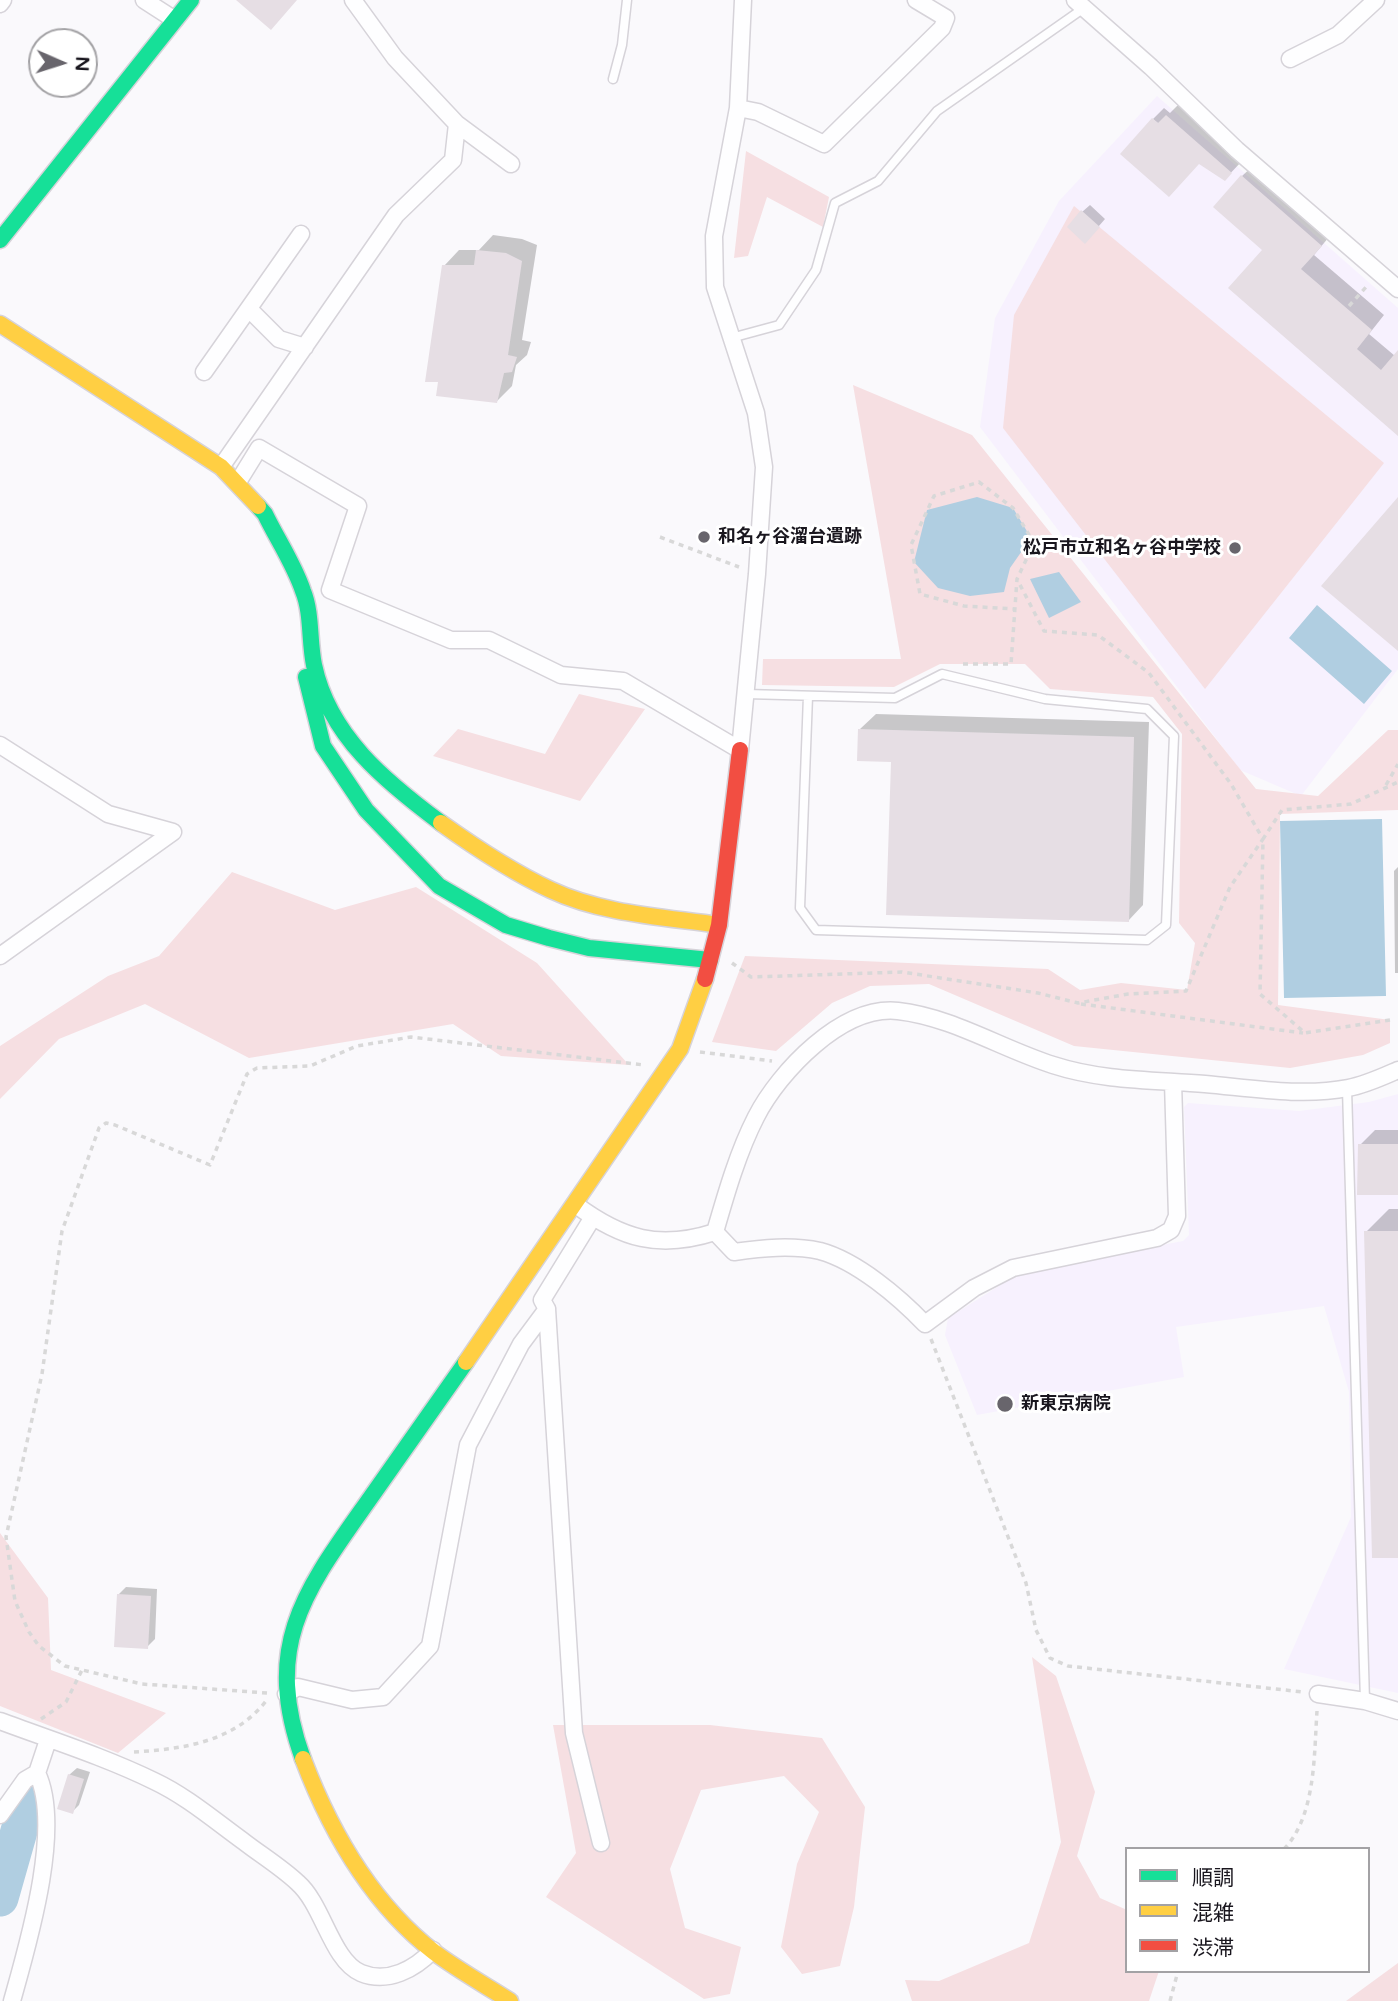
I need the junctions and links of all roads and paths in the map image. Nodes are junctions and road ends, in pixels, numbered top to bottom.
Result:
1 (144, 0) edge
2 (191, 0) edge
3 (353, 0) edge
4 (627, 0) edge
5 (743, 0) edge
6 (916, 0) edge
7 (1376, 0) edge
8 (1086, 3) edge
9 (175, 20) junction
10 (1290, 59) dead end
11 (612, 79) dead end
12 (738, 108) junction
13 (457, 124) junction
14 (511, 164) dead end
15 (301, 234) dead end
16 (0, 240) edge
17 (1373, 279) dead end
18 (1398, 289) edge
19 (1349, 306) dead end
20 (250, 310) junction
21 (0, 324) edge
22 (731, 338) junction
23 (305, 346) junction
24 (204, 372) dead end
25 (221, 467) junction
26 (239, 482) junction
27 (660, 537) dead end
28 (284, 547) junction
29 (757, 574) junction
30 (1017, 579) junction
31 (1014, 608) junction
32 (952, 664) dead end
33 (746, 694) junction
34 (808, 696) junction
35 (0, 746) edge
36 (740, 750) junction
37 (1398, 764) edge
38 (1398, 782) edge
39 (1386, 785) junction
40 (1263, 839) junction
41 (719, 925) junction
42 (0, 956) edge
43 (710, 960) junction
44 (728, 960) dead end
45 (1077, 1003) junction
46 (1390, 1020) dead end
47 (1305, 1033) junction
48 (680, 1049) junction
49 (667, 1068) junction
50 (1398, 1070) edge
51 (785, 1073) junction
52 (1173, 1082) junction
53 (1347, 1089) junction
54 (576, 1205) junction
55 (593, 1217) junction
56 (715, 1232) junction
57 (547, 1309) junction
58 (925, 1324) junction
59 (82, 1670) junction
60 (279, 1694) junction
61 (1318, 1694) junction
62 (1365, 1701) junction
63 (1398, 1711) edge
64 (0, 1720) edge
65 (26, 1730) junction
66 (48, 1740) junction
67 (102, 1759) junction
68 (37, 1773) junction
69 (0, 1815) edge
70 (601, 1843) dead end
71 (1286, 1847) edge
72 (433, 1950) junction
73 (1177, 1973) edge
74 (12, 2001) edge
75 (510, 2001) edge
76 (1170, 2001) edge

1 - 9 street
2 - 9 main road
3 - 13 street
4 - 11 lane
5 - 12 street
6 - 12 street
7 - 10 street
8 - 18 street
8 - 22 lane
9 - 16 main road
12 - 22 street
13 - 14 street
13 - 23 street
15 - 20 street
17 - 19 path
20 - 23 street
20 - 24 street
21 - 25 main road
22 - 29 street
23 - 25 street
25 - 26 main road
26 - 28 main road
26 - 36 street
27 - 29 path
28 - 41 main road
28 - 43 main road
29 - 33 street
30 - 31 path
30 - 31 path
30 - 40 path
31 - 32 path
33 - 34 lane
33 - 36 street
34 - 34 lane
35 - 42 street
36 - 41 main road
37 - 39 path
38 - 39 path
39 - 40 path
40 - 45 path
40 - 47 path
41 - 43 main road
43 - 48 main road
44 - 45 path
45 - 47 path
46 - 47 path
48 - 49 main road
48 - 51 path
49 - 54 main road
49 - 59 path
50 - 53 street
51 - 52 street
51 - 56 street
52 - 53 street
52 - 58 street
53 - 62 lane
54 - 55 street
54 - 60 main road
55 - 56 street
55 - 57 street
56 - 58 street
57 - 60 street
57 - 70 street
58 - 61 path
59 - 60 path
59 - 65 path
60 - 67 path
60 - 72 main road
61 - 62 street
61 - 71 path
62 - 63 street
64 - 65 street
65 - 66 street
66 - 67 street
66 - 68 street
67 - 72 street
68 - 69 street
68 - 74 street
72 - 75 main road
73 - 76 path

